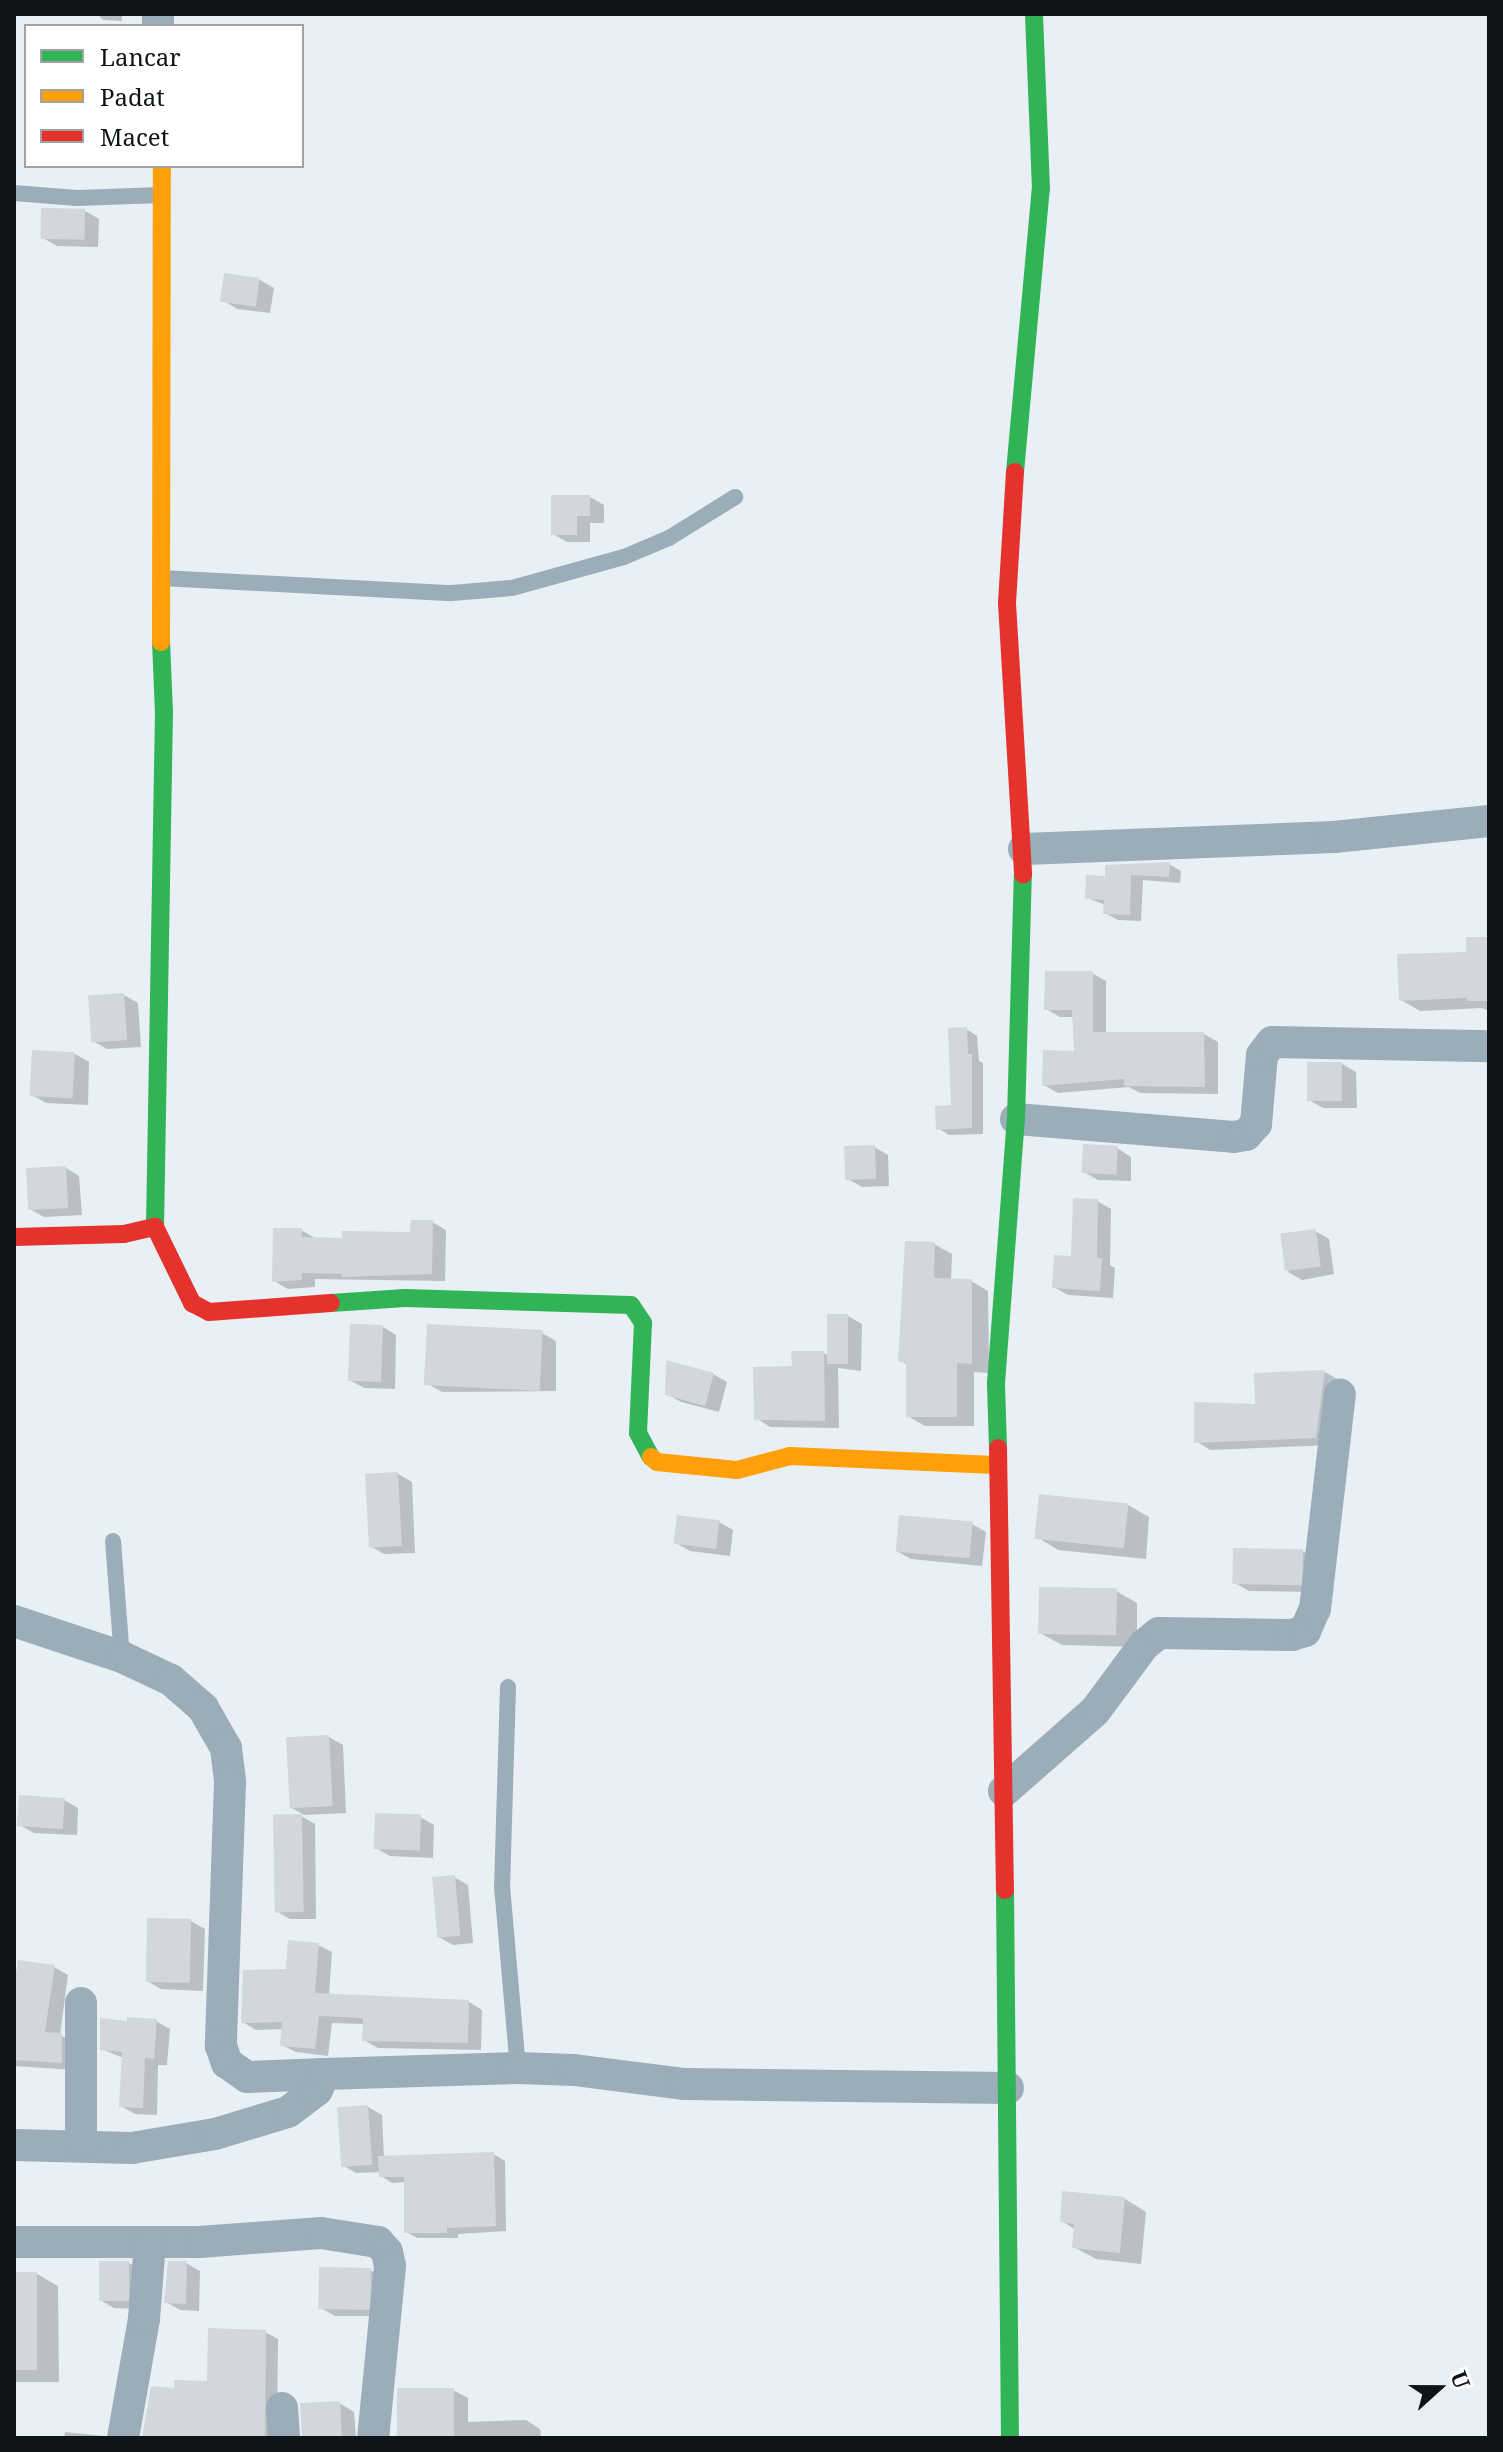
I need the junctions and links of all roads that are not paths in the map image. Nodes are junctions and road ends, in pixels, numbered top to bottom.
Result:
1 (1034, 14) edge
2 (162, 168) edge
3 (14, 193) edge
4 (163, 195) junction
5 (735, 497) dead end
6 (160, 578) junction
7 (1489, 821) edge
8 (1024, 849) junction
9 (1489, 1046) edge
10 (1016, 1119) junction
11 (155, 1227) junction
12 (14, 1237) edge
13 (1340, 1394) dead end
14 (995, 1465) junction
15 (113, 1541) dead end
16 (14, 1621) edge
17 (122, 1657) junction
18 (508, 1687) dead end
19 (1004, 1791) junction
20 (81, 2003) dead end
21 (518, 2068) junction
22 (324, 2074) junction
23 (1008, 2088) junction
24 (14, 2145) edge
25 (81, 2145) junction
26 (14, 2242) edge
27 (150, 2242) junction
28 (123, 2438) edge
29 (373, 2438) edge
30 (1010, 2438) edge

1 - 8 street
2 - 4 street
3 - 4 lane
4 - 6 street
5 - 6 lane
6 - 11 street
7 - 8 street
8 - 10 street
9 - 10 street
10 - 14 street
11 - 12 street
11 - 14 street
13 - 19 street
14 - 19 street
15 - 17 lane
16 - 17 street
17 - 22 street
18 - 21 lane
19 - 23 street
20 - 25 street
21 - 22 street
21 - 23 street
22 - 25 street
23 - 30 street
24 - 25 street
26 - 27 street
27 - 28 street
27 - 29 street

